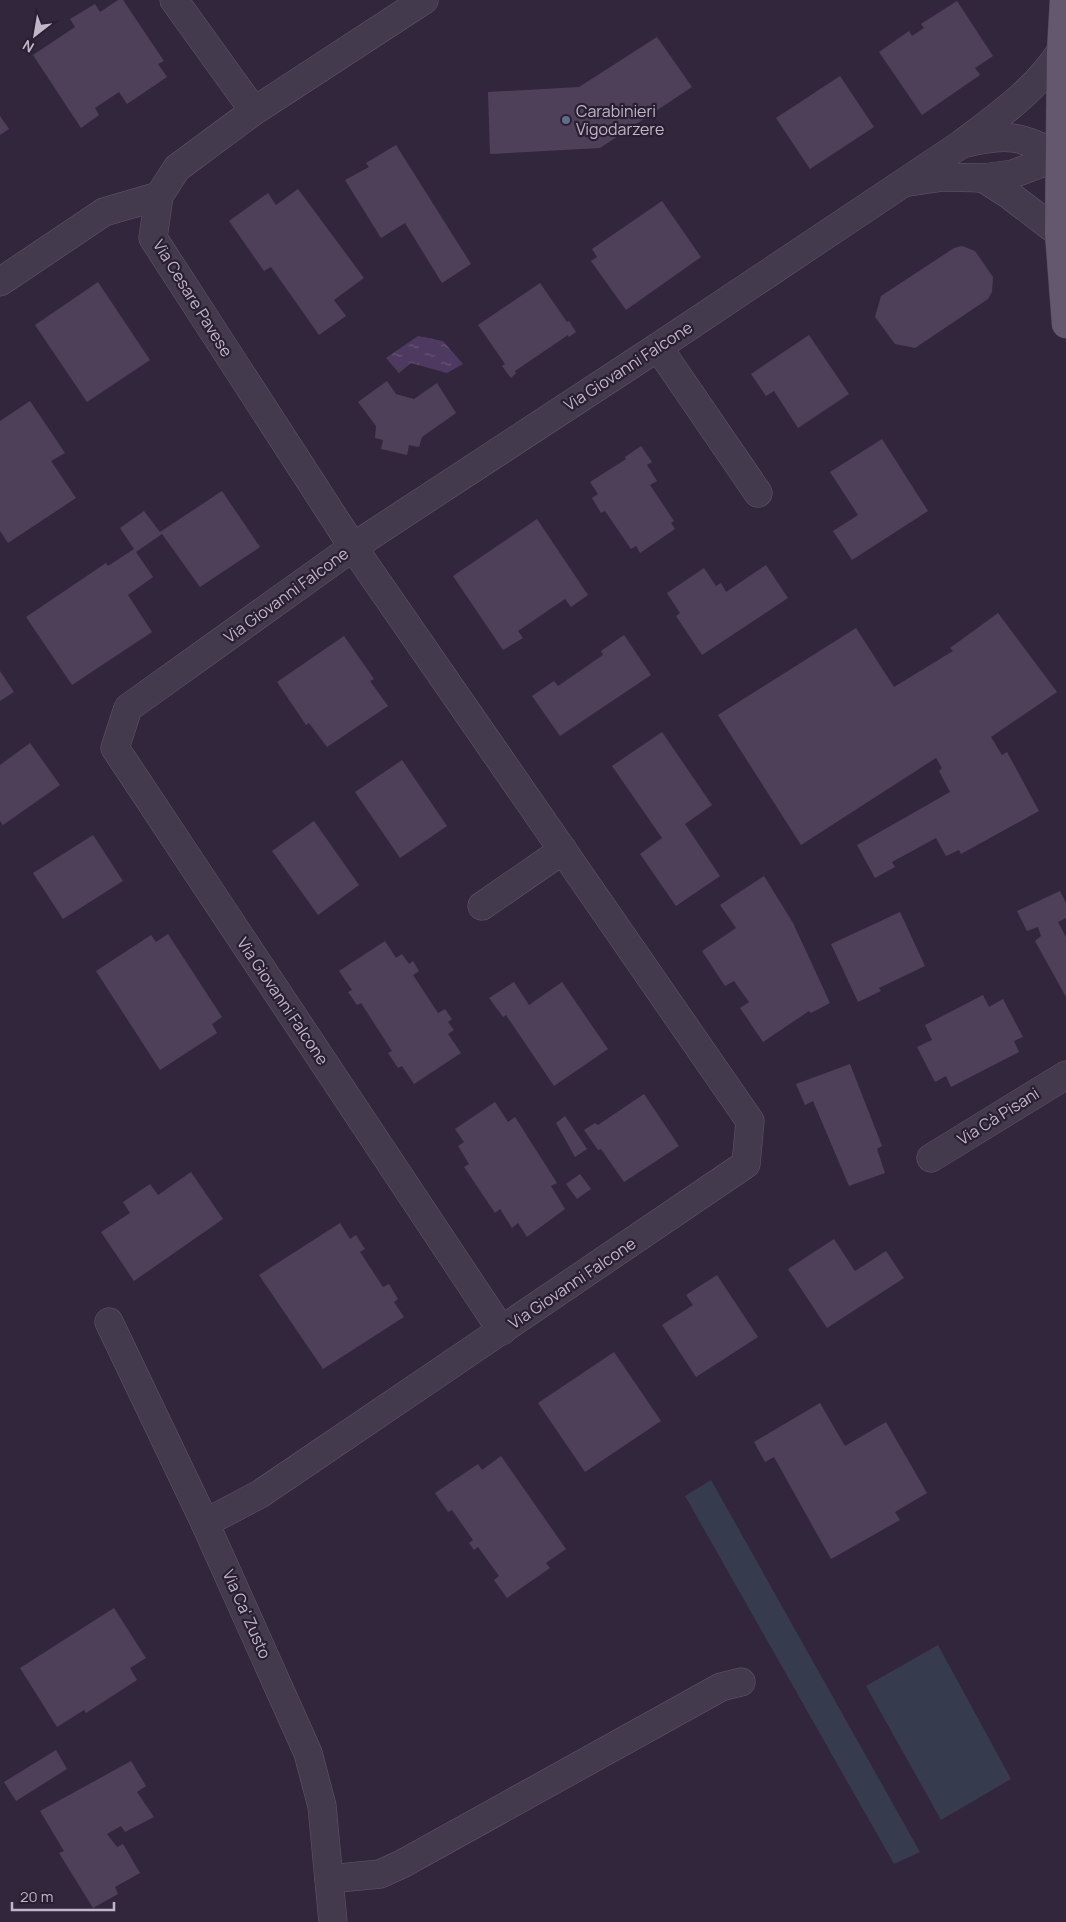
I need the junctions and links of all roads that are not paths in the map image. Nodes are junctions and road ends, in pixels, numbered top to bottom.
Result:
1 (174, 0) edge
2 (424, 0) edge
3 (1064, 0) edge
4 (1061, 51) junction
5 (254, 111) junction
6 (960, 144) junction
7 (1060, 156) junction
8 (983, 178) junction
9 (902, 183) junction
10 (158, 196) junction
11 (1059, 234) junction
12 (0, 282) edge
13 (1066, 324) edge
14 (658, 347) junction
15 (758, 493) dead end
16 (353, 547) junction
17 (563, 850) junction
18 (482, 906) dead end
19 (1066, 1075) edge
20 (931, 1158) dead end
21 (109, 1322) dead end
22 (502, 1331) junction
23 (206, 1523) junction
24 (741, 1682) dead end
25 (329, 1879) junction
26 (332, 1922) edge

1 - 5 street
2 - 5 street, Via Cesare Pavese
3 - 4 main road
4 - 6 street, Via Giovanni Falcone
4 - 7 main road
5 - 10 street, Via Cesare Pavese
6 - 7 street, Via Giovanni Falcone
6 - 9 street, Via Giovanni Falcone
7 - 8 street, Via Giovanni Falcone
7 - 11 main road
8 - 9 street, Via Giovanni Falcone
8 - 11 street
9 - 14 street, Via Giovanni Falcone
10 - 12 street
10 - 16 street, Via Cesare Pavese
11 - 13 main road
14 - 15 street
14 - 16 street, Via Giovanni Falcone
16 - 17 street, Via Giovanni Falcone
16 - 22 street, Via Giovanni Falcone
17 - 18 street
17 - 22 street, Via Giovanni Falcone
19 - 20 street, Via Cà Pisani
21 - 23 street, Via Ca' Zusto
22 - 23 street
23 - 25 street, Via Ca' Zusto
24 - 25 street
25 - 26 street, Via Ca' Zusto

